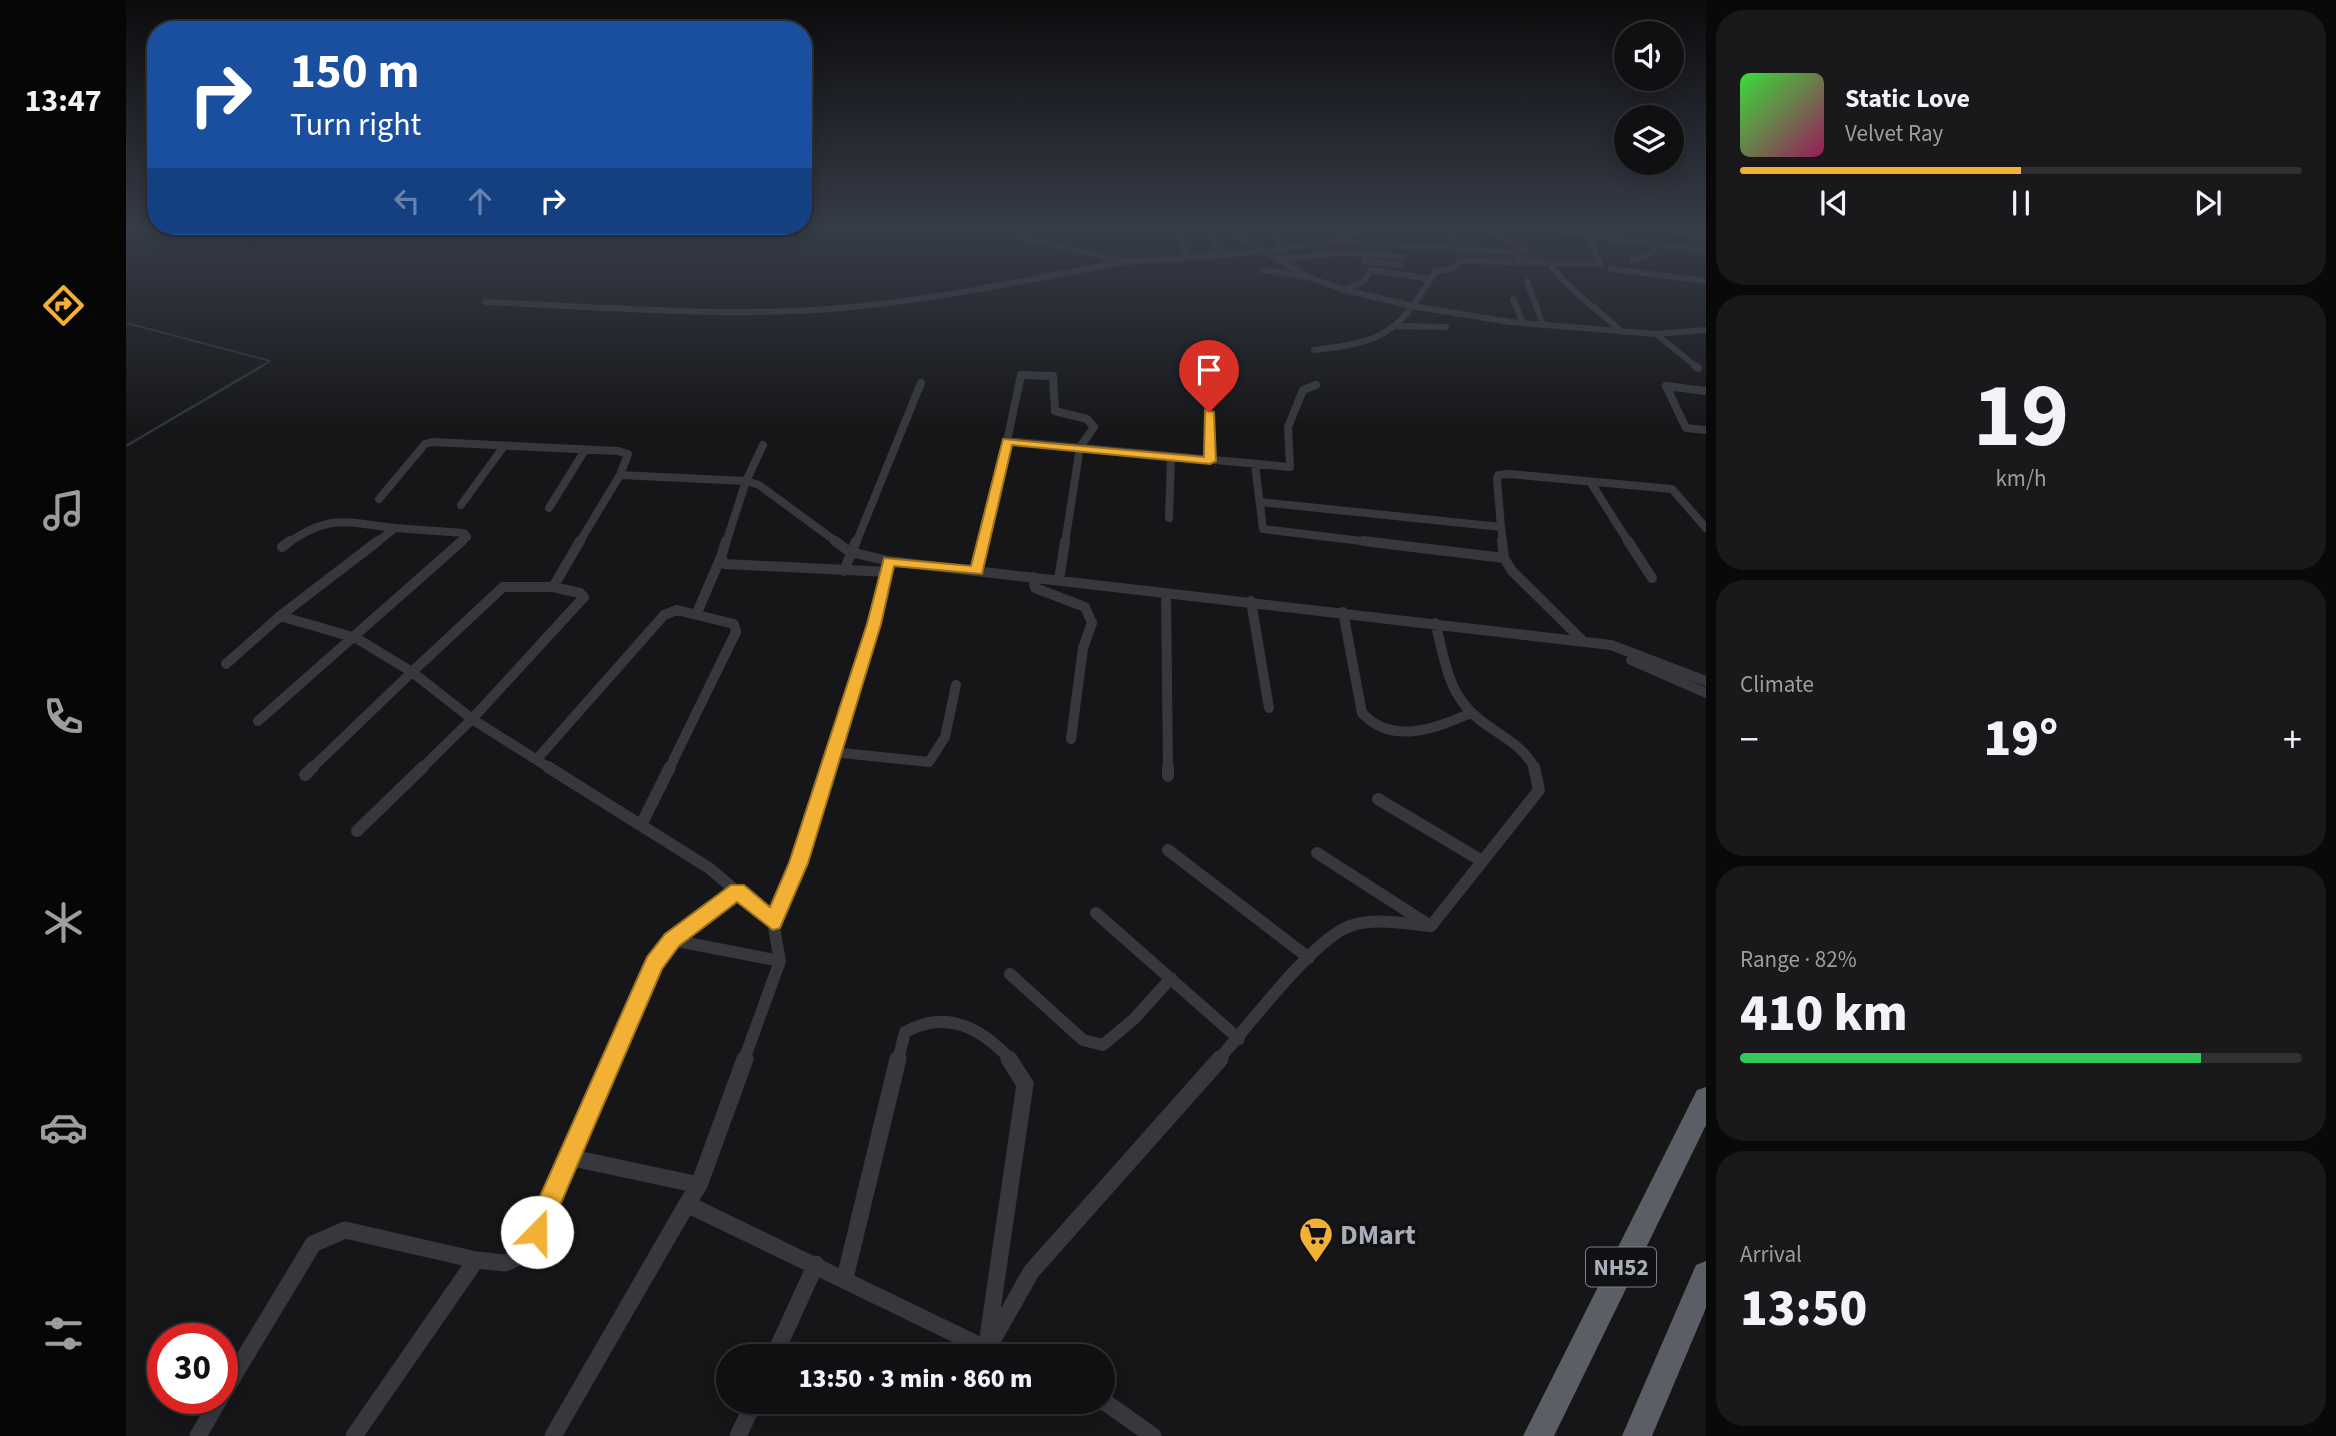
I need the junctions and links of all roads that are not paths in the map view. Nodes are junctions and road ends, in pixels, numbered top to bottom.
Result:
1 (925, 298) edge
2 (1379, 298) edge
3 (1420, 298) edge
4 (1533, 298) edge
5 (1585, 298) edge
6 (1513, 299) dead end
7 (486, 302) dead end
8 (1412, 306) junction
9 (1523, 323) junction
10 (1398, 326) junction
11 (1544, 326) junction
12 (1446, 327) dead end
13 (1706, 330) edge
14 (1622, 332) junction
15 (1656, 334) junction
16 (1314, 351) dead end
17 (1698, 368) dead end
18 (921, 383) dead end
19 (1316, 385) dead end
20 (1706, 391) edge
21 (1209, 412) dead end
22 (1706, 430) edge
23 (1007, 441) junction
24 (764, 444) dead end
25 (504, 446) junction
26 (1080, 447) junction
27 (585, 450) junction
28 (1171, 457) junction
29 (1210, 461) junction
30 (1255, 465) junction
31 (620, 475) junction
32 (746, 481) junction
33 (1591, 483) junction
34 (379, 499) dead end
35 (1260, 502) junction
36 (461, 505) dead end
37 (549, 508) dead end
38 (1169, 519) dead end
39 (1501, 527) junction
40 (396, 528) junction
41 (1706, 528) edge
42 (282, 547) dead end
43 (850, 552) junction
44 (721, 557) junction
45 (1504, 558) junction
46 (888, 567) junction
47 (844, 571) junction
48 (977, 571) junction
49 (1033, 577) junction
50 (1652, 578) dead end
51 (1059, 580) junction
52 (553, 587) junction
53 (1166, 593) junction
54 (1251, 601) junction
55 (1343, 611) junction
56 (696, 615) junction
57 (280, 616) junction
58 (1435, 623) junction
59 (356, 638) junction
60 (1582, 641) junction
61 (226, 664) dead end
62 (412, 672) junction
63 (1706, 681) edge
64 (956, 685) dead end
65 (1706, 693) edge
66 (1269, 708) dead end
67 (1471, 713) junction
68 (472, 719) junction
69 (258, 721) dead end
70 (1071, 739) dead end
71 (832, 752) junction
72 (537, 759) junction
73 (305, 775) dead end
74 (1168, 776) dead end
75 (1378, 799) dead end
76 (641, 825) junction
77 (357, 831) dead end
78 (1168, 850) dead end
79 (1317, 853) dead end
80 (1482, 861) junction
81 (732, 886) junction
82 (1096, 913) dead end
83 (773, 922) junction
84 (1431, 926) junction
85 (672, 940) junction
86 (1309, 958) junction
87 (780, 961) junction
88 (1010, 974) dead end
89 (1171, 978) junction
90 (1239, 1039) junction
91 (1706, 1099) edge
92 (568, 1157) junction
93 (699, 1185) junction
94 (687, 1204) junction
95 (476, 1260) junction
96 (816, 1264) junction
97 (1706, 1275) edge
98 (845, 1278) junction
99 (780, 1344) edge
100 (976, 1344) edge
101 (995, 1344) edge
102 (998, 1344) edge
103 (238, 1369) edge
104 (1115, 1409) edge
105 (211, 1414) edge
106 (748, 1414) edge
107 (198, 1436) edge
108 (354, 1436) edge
109 (553, 1436) edge
110 (738, 1436) edge
111 (1153, 1436) edge
112 (1538, 1436) edge
113 (1637, 1436) edge

1 - 7 street
2 - 8 street
3 - 8 street
4 - 11 street
5 - 14 street
6 - 9 street
8 - 9 street
8 - 10 street
9 - 11 street
10 - 12 street
10 - 16 street
11 - 14 street
13 - 15 street
14 - 15 street
15 - 17 street
18 - 43 street
19 - 30 street
20 - 22 street
21 - 29 street
23 - 26 street
23 - 26 street
23 - 48 street
24 - 32 street
25 - 27 street
25 - 34 street
25 - 36 street
26 - 28 street
26 - 51 street
27 - 31 street
27 - 37 street
28 - 29 street
28 - 38 street
29 - 30 street
30 - 35 street
31 - 32 street
31 - 52 street
32 - 43 street
32 - 44 street
33 - 39 street
33 - 41 street
33 - 50 street
35 - 39 street
35 - 45 street
39 - 45 street
40 - 42 street
40 - 57 street
40 - 59 street
43 - 46 street
43 - 47 street
44 - 47 street
44 - 56 street
45 - 60 street
46 - 47 street
46 - 48 street
46 - 71 street
48 - 49 street
49 - 51 street
49 - 70 street
51 - 53 street
52 - 62 street
52 - 68 street
53 - 54 street
53 - 74 street
54 - 55 street
54 - 66 street
55 - 58 street
55 - 67 street
56 - 72 street
56 - 76 street
57 - 59 street
57 - 61 street
58 - 60 street
58 - 67 street
59 - 62 street
59 - 69 street
60 - 63 street
60 - 65 street
62 - 68 street
62 - 73 street
64 - 71 street
67 - 80 street
68 - 72 street
68 - 77 street
71 - 83 street
72 - 76 street
75 - 80 street
76 - 81 street
78 - 86 street
79 - 84 street
80 - 84 street
81 - 83 street
81 - 85 street
82 - 89 street
83 - 87 street
84 - 86 street
85 - 87 street
85 - 92 street
86 - 90 street
87 - 93 street
88 - 89 street
89 - 90 street
90 - 102 street
91 - 112 highway, NH52
92 - 93 street
92 - 95 street
93 - 94 street
94 - 96 street
94 - 109 street
95 - 103 street
95 - 108 street
96 - 98 street
96 - 99 street
97 - 113 highway
98 - 100 street
98 - 101 street
104 - 111 street
105 - 107 street
106 - 110 street

